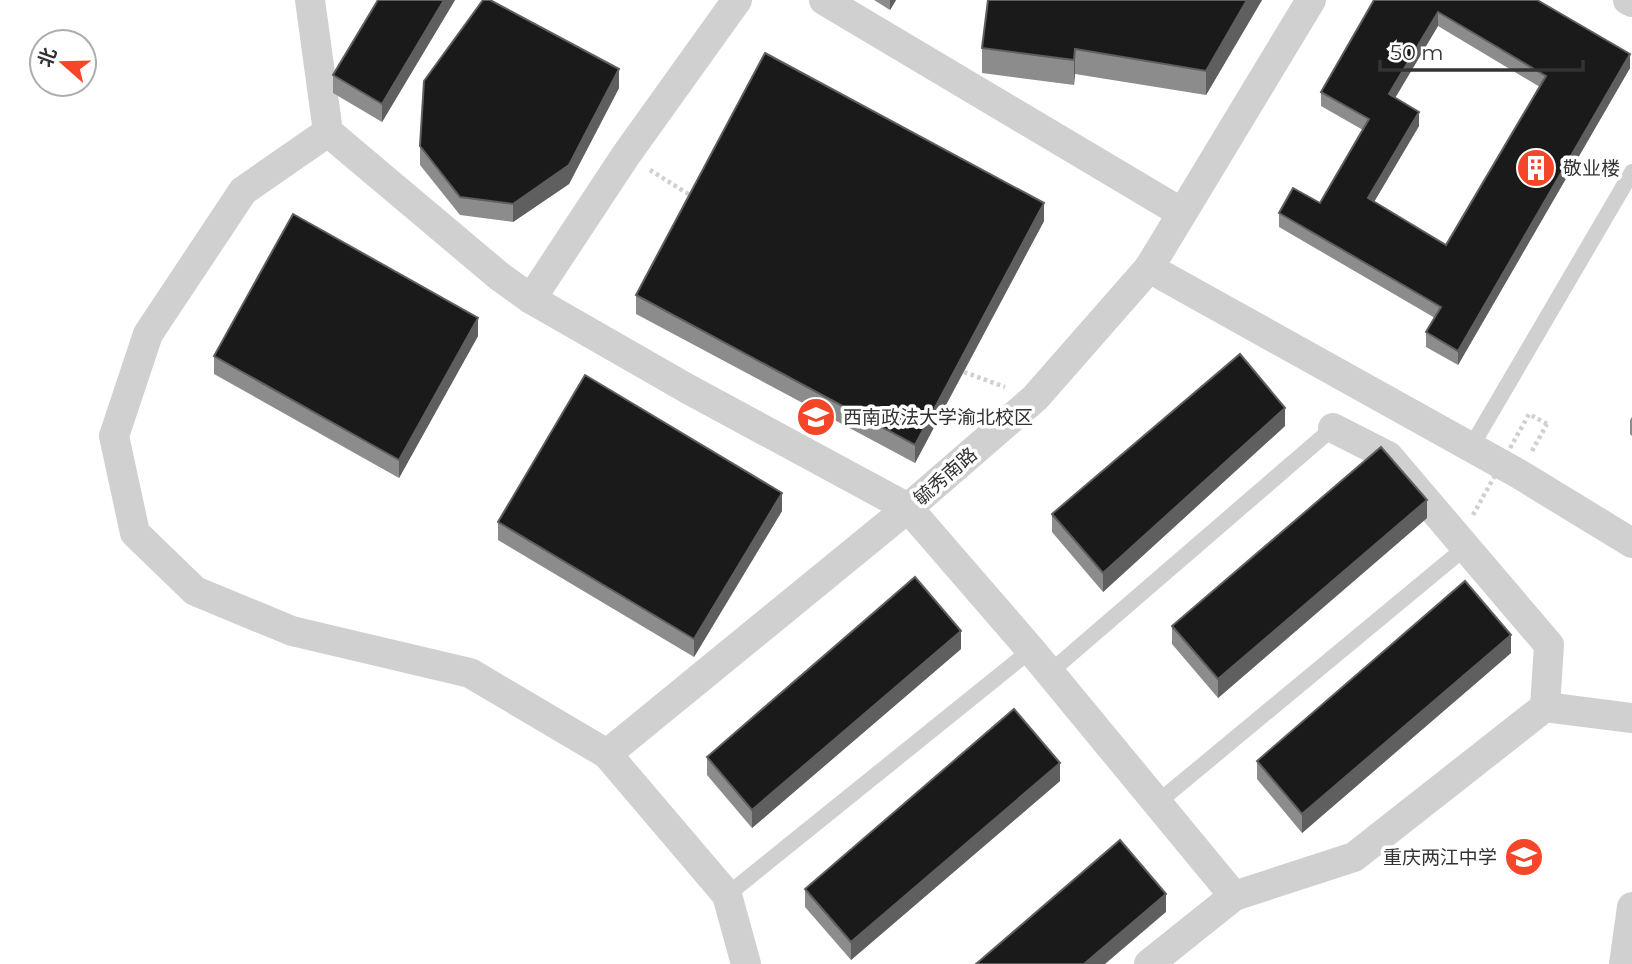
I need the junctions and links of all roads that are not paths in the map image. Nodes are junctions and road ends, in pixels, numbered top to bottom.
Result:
1 (310, 0) edge
2 (737, 0) edge
3 (824, 0) edge
4 (1311, 0) edge
5 (328, 132) junction
6 (1632, 172) edge
7 (1182, 213) junction
8 (1149, 268) junction
9 (531, 299) junction
10 (1333, 428) joint
11 (1471, 447) junction
12 (908, 508) junction
13 (1632, 542) edge
14 (1466, 547) junction
15 (1031, 650) junction
16 (1049, 673) junction
17 (1545, 707) junction
18 (1632, 718) edge
19 (607, 754) junction
20 (1157, 803) junction
21 (727, 895) junction
22 (1234, 895) junction
23 (1632, 908) edge
24 (746, 964) edge
25 (1149, 964) edge
26 (1624, 964) edge

1 - 5 street
2 - 9 street
3 - 7 street
4 - 7 street, 毓秀南路
5 - 9 street
5 - 19 street
6 - 11 lane
7 - 8 street, 毓秀南路
8 - 11 street
8 - 12 street, 毓秀南路
9 - 12 street
10 - 14 street
10 - 16 lane
11 - 13 street
12 - 15 street
12 - 19 street, 毓秀南路
14 - 17 street
14 - 20 lane
15 - 16 street
15 - 21 lane
16 - 20 street
17 - 18 street
17 - 22 street
19 - 21 street
20 - 22 street
21 - 24 street
22 - 25 street
23 - 26 street

